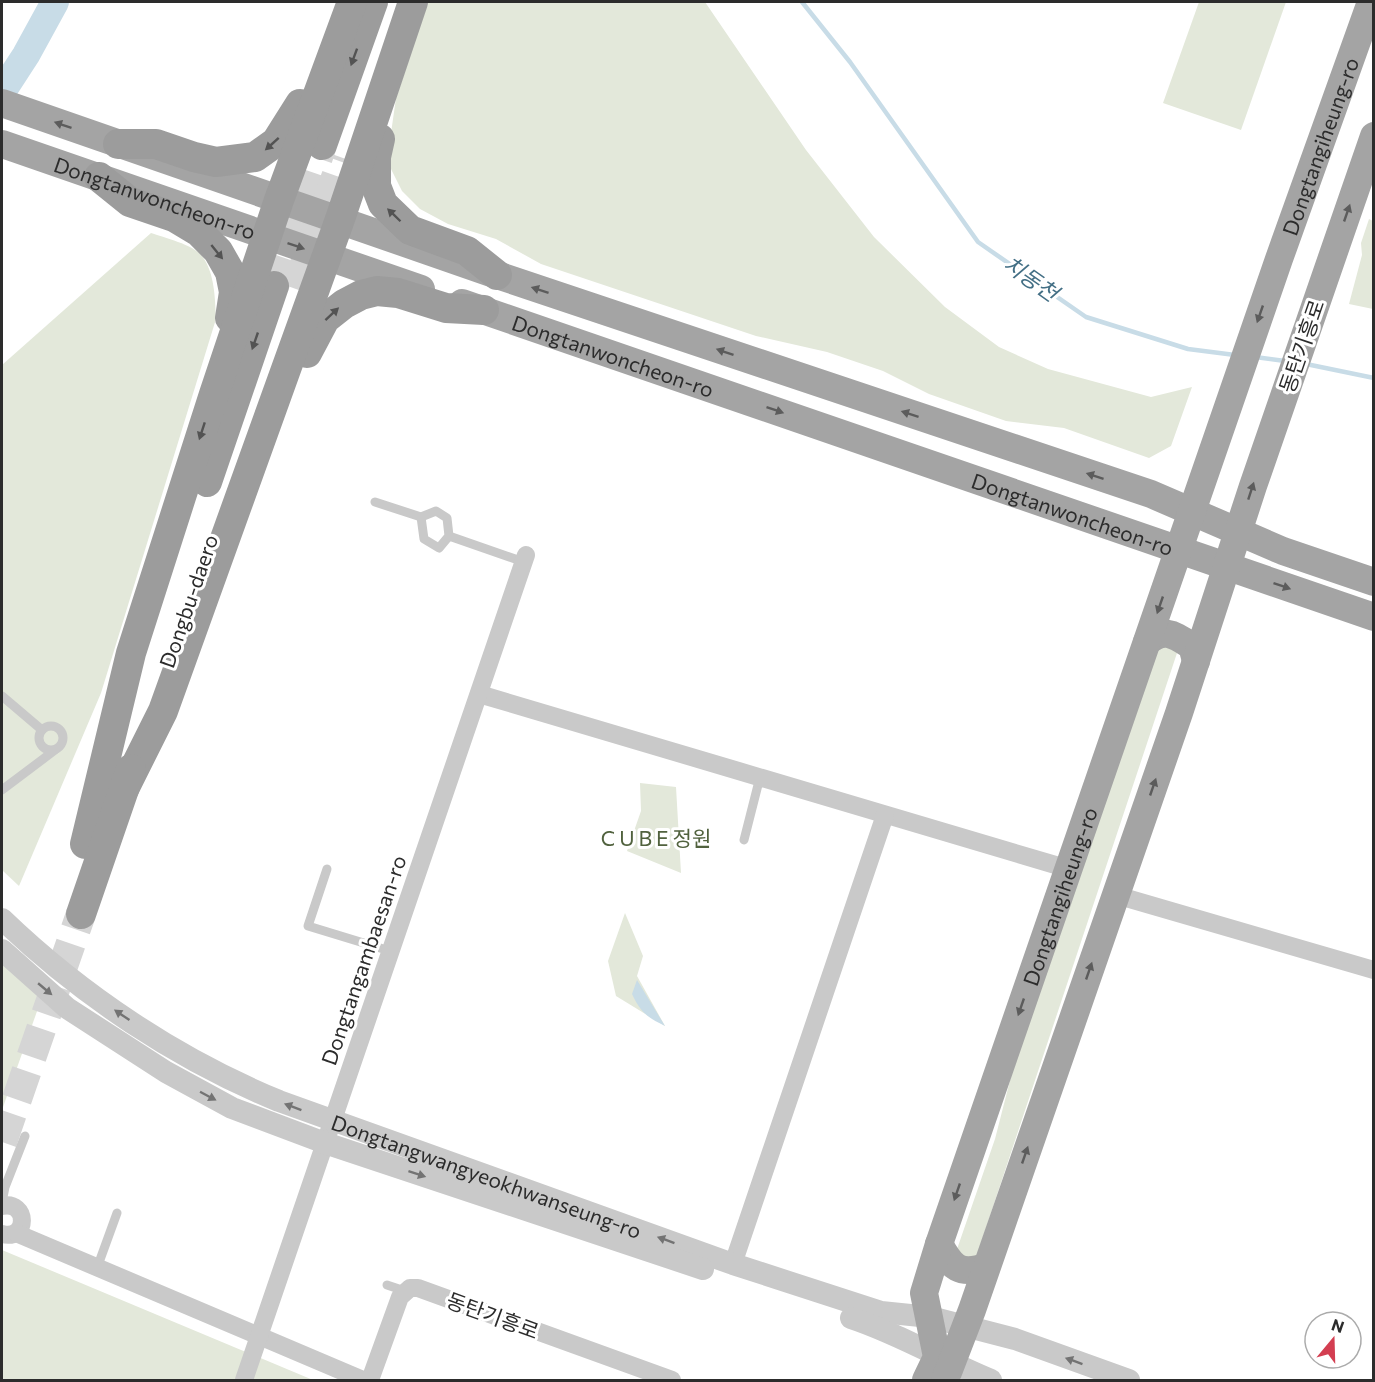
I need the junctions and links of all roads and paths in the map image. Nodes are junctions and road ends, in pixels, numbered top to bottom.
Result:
1 (352, 2) edge
2 (373, 2) edge
3 (395, 2) edge
4 (412, 2) edge
5 (1371, 2) edge
6 (321, 83) junction
7 (380, 99) junction
8 (2, 104) edge
9 (1374, 136) edge
10 (2, 144) edge
11 (118, 144) junction
12 (99, 177) junction
13 (279, 200) junction
14 (339, 222) junction
15 (267, 236) junction
16 (327, 256) junction
17 (497, 275) junction
18 (484, 310) junction
19 (214, 394) junction
20 (268, 417) junction
21 (375, 502) dead end
22 (1192, 512) junction
23 (421, 518) junction
24 (1239, 532) junction
25 (449, 536) junction
26 (1179, 549) junction
27 (525, 558) joint
28 (1227, 567) junction
29 (1374, 582) edge
30 (1374, 617) edge
31 (1147, 642) junction
32 (1196, 661) junction
33 (479, 694) junction
34 (2, 696) edge
35 (42, 730) junction
36 (55, 750) junction
37 (760, 777) junction
38 (124, 789) junction
39 (2, 790) edge
40 (885, 814) junction
41 (744, 840) dead end
42 (85, 844) junction
43 (327, 869) dead end
44 (1069, 869) junction
45 (1116, 895) junction
46 (2, 919) edge
47 (2, 950) edge
48 (390, 951) junction
49 (1374, 970) edge
50 (332, 1121) junction
51 (25, 1136) dead end
52 (325, 1143) junction
53 (6, 1205) edge
54 (117, 1213) dead end
55 (9, 1234) edge
56 (939, 1244) junction
57 (733, 1264) junction
58 (986, 1267) junction
59 (97, 1268) junction
60 (387, 1285) dead end
61 (405, 1291) junction
62 (930, 1317) junction
63 (966, 1326) junction
64 (259, 1337) junction
65 (940, 1370) edge
66 (244, 1380) edge
67 (363, 1380) edge
68 (370, 1380) edge
69 (672, 1380) edge
70 (991, 1380) edge
71 (1129, 1380) edge

1 - 6 highway
2 -> 3 highway
4 - 7 highway
5 -> 22 main road, Dongtangiheung-ro
6 -> 11 highway
6 - 13 highway
7 - 14 highway
17 -> 7 highway
11 -> 8 main road, Dongtanwoncheon-ro
24 -> 9 main road, 동탄기흥로
10 - 12 main road, Dongtanwoncheon-ro
11 - 13 main road, Dongtanwoncheon-ro
12 - 15 main road, Dongtanwoncheon-ro
12 -> 19 highway
13 - 14 main road, Dongtanwoncheon-ro
13 - 15 highway
14 - 16 highway
14 - 17 main road, Dongtanwoncheon-ro
15 -> 16 main road, Dongtanwoncheon-ro
15 - 19 highway
16 - 18 main road, Dongtanwoncheon-ro
16 - 20 highway
22 -> 17 main road, Dongtanwoncheon-ro
20 -> 18 highway
18 -> 26 main road, Dongtanwoncheon-ro
19 -> 42 highway
20 - 38 highway
21 - 23 lane
22 - 24 main road, Dongtanwoncheon-ro
22 - 26 main road, Dongtangiheung-ro
23 - 25 lane
23 - 25 lane
24 - 28 main road
24 - 29 main road, Dongtanwoncheon-ro
25 - 27 lane
26 - 28 main road, Dongtanwoncheon-ro
26 -> 31 main road, Dongtangiheung-ro
27 - 33 street, Dongtangambaesan-ro
28 -> 30 main road, Dongtanwoncheon-ro
28 - 32 main road
31 - 32 main road
31 - 44 main road, Dongtangiheung-ro
45 -> 32 main road
33 - 37 street
33 - 48 street, Dongtangambaesan-ro
34 - 35 lane
35 - 36 lane
35 - 36 lane
36 - 39 lane
37 - 40 street
37 - 41 lane
38 - 42 highway, Dongbu-daero
38 -> 42 highway, Dongbu-daero
40 - 44 street
40 - 57 street
43 - 48 lane
44 -> 56 main road, Dongtangiheung-ro
45 - 49 street
58 -> 45 main road
50 -> 46 street, Dongtangwangyeokhwanseung-ro
47 -> 52 street, Dongtangwangyeokhwanseung-ro
48 - 50 street, Dongtangambaesan-ro
50 - 52 street, Dongtangambaesan-ro
57 -> 50 street, Dongtangwangyeokhwanseung-ro
51 - 53 lane
52 - 64 street, Dongtangambaesan-ro
52 -> 65 street, Dongtangwangyeokhwanseung-ro
53 - 55 street
54 - 59 lane
55 - 59 street
56 - 58 main road
56 - 62 main road, Dongtangiheung-ro
57 - 62 street, Dongtangwangyeokhwanseung-ro
58 - 63 main road
59 - 64 street
60 - 61 lane
61 - 68 street
61 - 69 street, 동탄기흥로
62 - 63 street, Dongtangwangyeokhwanseung-ro
62 - 65 main road, Dongtangiheung-ro
63 - 65 main road
71 -> 63 street, Dongtangwangyeokhwanseung-ro
64 - 66 street, Dongtangambaesan-ro
64 - 67 street
65 - 70 street, Dongtangwangyeokhwanseung-ro

